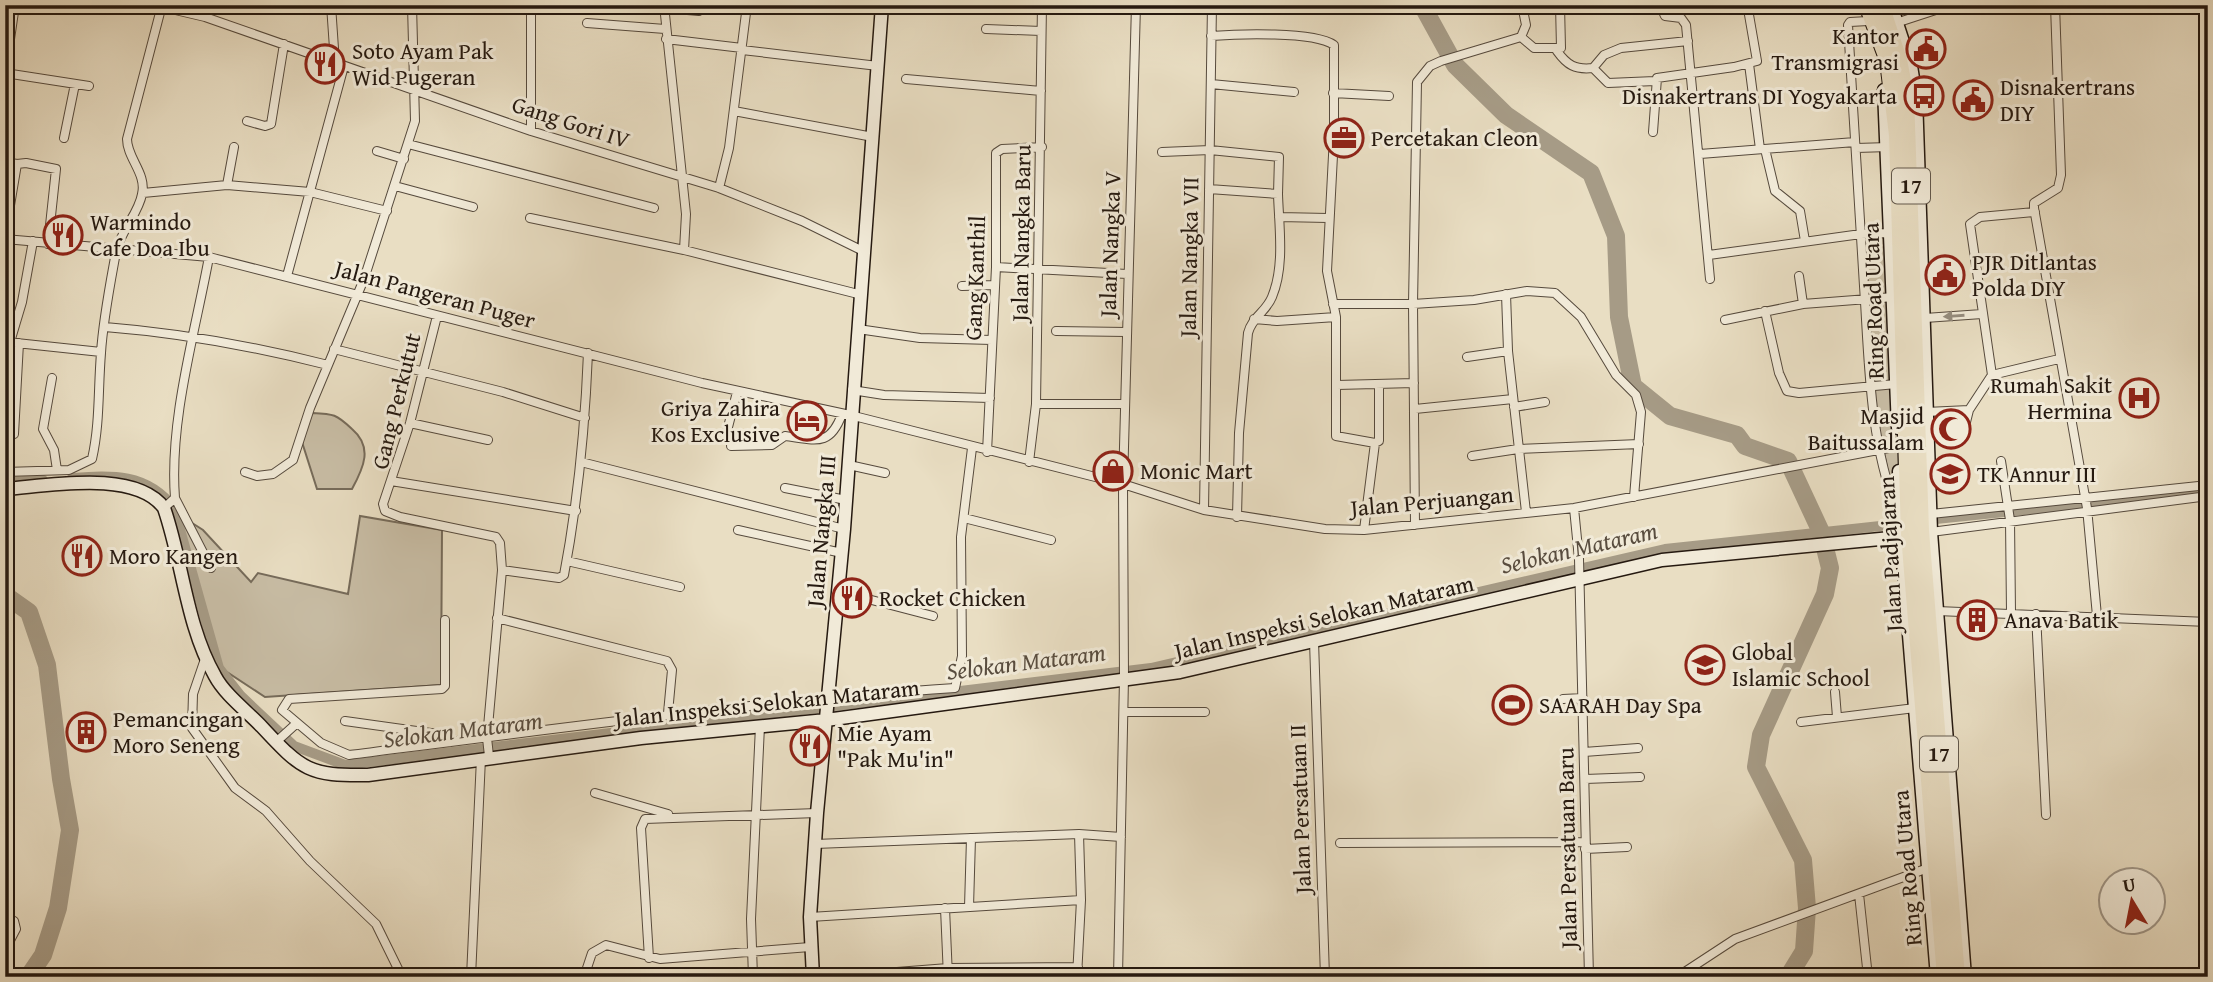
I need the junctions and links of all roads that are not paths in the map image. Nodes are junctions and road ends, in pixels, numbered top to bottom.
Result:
1 (15, 5) edge
2 (331, 5) edge
3 (412, 5) edge
4 (531, 5) edge
5 (747, 5) edge
6 (883, 5) edge
7 (1042, 5) edge
8 (1136, 5) edge
9 (1212, 5) edge
10 (1522, 5) edge
11 (1530, 5) edge
12 (1558, 5) edge
13 (1660, 5) edge
14 (1860, 5) edge
15 (1881, 5) edge
16 (1891, 5) edge
17 (1951, 5) edge
18 (2055, 5) edge
19 (160, 6) edge
20 (664, 6) edge
21 (1748, 9) dead end
22 (699, 11) dead end
23 (1868, 13) edge
24 (1899, 22) junction
25 (587, 23) dead end
26 (665, 29) junction
27 (986, 29) dead end
28 (1041, 31) junction
29 (1211, 36) junction
30 (1521, 37) junction
31 (666, 39) junction
32 (1688, 41) junction
33 (284, 44) junction
34 (742, 49) junction
35 (1557, 51) junction
36 (339, 64) junction
37 (1749, 64) junction
38 (878, 66) junction
39 (1594, 68) junction
40 (1691, 72) junction
41 (5, 73) edge
42 (906, 79) dead end
43 (1655, 81) junction
44 (1211, 83) junction
45 (75, 84) junction
46 (89, 86) dead end
47 (414, 88) junction
48 (1041, 91) junction
49 (1294, 92) dead end
50 (1333, 93) junction
51 (1389, 96) dead end
52 (734, 111) junction
53 (247, 121) dead end
54 (531, 131) junction
55 (1653, 132) dead end
56 (873, 137) junction
57 (65, 138) dead end
58 (408, 144) junction
59 (1855, 145) junction
60 (234, 147) dead end
61 (1042, 147) junction
62 (1889, 147) junction
63 (1762, 149) junction
64 (1210, 150) junction
65 (377, 151) dead end
66 (1162, 152) dead end
67 (1700, 154) junction
68 (404, 159) junction
69 (5, 162) edge
70 (17, 164) junction
71 (680, 177) junction
72 (226, 185) junction
73 (396, 186) junction
74 (719, 188) junction
75 (1209, 189) junction
76 (1895, 190) junction
77 (310, 192) junction
78 (143, 193) junction
79 (1279, 194) junction
80 (473, 207) dead end
81 (654, 208) dead end
82 (387, 211) junction
83 (2035, 212) junction
84 (530, 218) dead end
85 (1279, 218) junction
86 (1328, 218) junction
87 (1892, 233) junction
88 (1861, 234) junction
89 (5, 237) edge
90 (1805, 241) junction
91 (33, 242) junction
92 (48, 244) junction
93 (117, 250) junction
94 (684, 250) junction
95 (863, 251) junction
96 (1709, 255) junction
97 (209, 257) junction
98 (996, 268) junction
99 (1039, 271) junction
100 (1127, 274) junction
101 (287, 276) junction
102 (1799, 276) dead end
103 (1710, 279) dead end
104 (995, 285) junction
105 (962, 286) dead end
106 (358, 293) junction
107 (1506, 294) junction
108 (862, 295) junction
109 (1894, 297) junction
110 (1865, 299) junction
111 (1334, 304) junction
112 (1413, 304) junction
113 (1803, 304) junction
114 (1765, 311) junction
115 (1982, 314) junction
116 (436, 316) junction
117 (1336, 317) junction
118 (1926, 318) junction
119 (1254, 319) junction
120 (1725, 320) dead end
121 (105, 327) junction
122 (858, 329) junction
123 (1056, 331) dead end
124 (1126, 332) junction
125 (194, 336) junction
126 (992, 341) junction
127 (11, 342) edge
128 (334, 349) junction
129 (1508, 351) junction
130 (101, 352) junction
131 (588, 353) junction
132 (1468, 358) dead end
133 (2059, 359) junction
134 (328, 365) junction
135 (1922, 370) junction
136 (423, 372) junction
137 (1993, 375) junction
138 (52, 378) dead end
139 (1414, 383) junction
140 (1379, 384) junction
141 (1896, 384) junction
142 (1337, 385) junction
143 (1870, 387) junction
144 (852, 390) junction
145 (737, 392) junction
146 (989, 398) junction
147 (1545, 402) dead end
148 (1514, 403) junction
149 (1036, 404) junction
150 (1124, 404) junction
151 (1415, 409) junction
152 (1969, 410) junction
153 (1926, 412) junction
154 (846, 415) junction
155 (585, 418) junction
156 (410, 424) junction
157 (727, 431) dead end
158 (1964, 434) dead end
159 (14, 435) dead end
160 (488, 440) dead end
161 (1375, 443) junction
162 (1639, 444) junction
163 (731, 446) dead end
164 (1899, 446) junction
165 (972, 448) junction
166 (1518, 449) junction
167 (1880, 450) junction
168 (987, 452) junction
169 (1472, 456) dead end
170 (2001, 461) dead end
171 (581, 462) junction
172 (1029, 462) junction
173 (849, 465) junction
174 (57, 470) junction
175 (5, 472) edge
176 (245, 472) dead end
177 (885, 473) dead end
178 (70, 477) junction
179 (391, 481) junction
180 (1123, 484) junction
181 (2208, 485) edge
182 (785, 488) dead end
183 (5, 489) edge
184 (2208, 496) edge
185 (1634, 497) junction
186 (846, 500) junction
187 (170, 503) junction
188 (2086, 504) junction
189 (1574, 508) junction
190 (1204, 510) junction
191 (576, 511) junction
192 (1526, 512) junction
193 (2009, 513) junction
194 (1237, 517) junction
195 (964, 518) junction
196 (1915, 525) junction
197 (1415, 526) junction
198 (844, 529) junction
199 (738, 530) dead end
200 (1364, 530) junction
201 (1051, 540) dead end
202 (842, 552) junction
203 (567, 561) junction
204 (211, 568) dead end
205 (502, 570) junction
206 (1580, 576) junction
207 (680, 587) dead end
208 (837, 590) junction
209 (1926, 608) junction
210 (2011, 613) junction
211 (2036, 614) junction
212 (933, 616) dead end
213 (2096, 616) junction
214 (497, 618) junction
215 (446, 621) dead end
216 (2208, 622) edge
217 (1314, 641) junction
218 (206, 654) junction
219 (1916, 672) junction
220 (1124, 678) junction
221 (1835, 692) dead end
222 (828, 697) junction
223 (1583, 698) junction
224 (1563, 699) dead end
225 (1915, 708) junction
226 (1124, 712) junction
227 (1205, 712) dead end
228 (668, 713) junction
229 (1837, 717) junction
230 (826, 718) junction
231 (345, 721) dead end
232 (1801, 722) dead end
233 (295, 725) junction
234 (760, 726) junction
235 (487, 739) junction
236 (277, 741) junction
237 (450, 742) junction
238 (1639, 748) dead end
239 (1584, 751) junction
240 (486, 756) junction
241 (1640, 777) dead end
242 (1585, 779) junction
243 (595, 793) dead end
244 (817, 813) junction
245 (754, 814) junction
246 (2046, 815) dead end
247 (674, 816) junction
248 (1079, 834) junction
249 (1121, 837) junction
250 (971, 838) junction
251 (1340, 843) dead end
252 (815, 844) junction
253 (1585, 845) junction
254 (1627, 847) dead end
255 (1928, 868) junction
256 (1859, 894) junction
257 (1081, 900) junction
258 (969, 907) junction
259 (945, 908) junction
260 (5, 916) edge
261 (810, 917) junction
262 (6, 947) edge
263 (810, 947) junction
264 (752, 953) junction
265 (649, 958) junction
266 (1078, 967) junction
267 (948, 972) edge
268 (1939, 975) edge
269 (402, 977) edge
270 (471, 977) edge
271 (584, 977) edge
272 (753, 977) edge
273 (813, 977) edge
274 (834, 977) edge
275 (1077, 977) edge
276 (1118, 977) edge
277 (1325, 977) edge
278 (1589, 977) edge
279 (1677, 977) edge
280 (1868, 977) edge
281 (1898, 977) edge
282 (1957, 977) edge
283 (1965, 977) edge

1 - 41 street
2 - 36 street
3 - 47 street
4 - 54 street
5 - 34 street
6 - 38 street, Jalan Nangka III
7 - 28 street, Jalan Nangka Baru
8 - 100 street, Jalan Nangka V
9 - 29 street, Jalan Nangka VII
10 - 30 street
11 - 12 street
12 - 35 street
13 - 32 street
14 - 23 street, Ring Road Utara
15 - 135 highway, Jalan Padjajaran / 17
16 - 24 street, Ring Road Utara
17 - 24 street
18 - 83 street
19 - 33 street, Gang Gori IV
19 - 78 street
20 - 22 street
20 - 26 street
21 - 37 street
23 - 59 street
23 - 62 street, Ring Road Utara
23 - 76 highway, Jalan Padjajaran / 17
24 - 118 street, Ring Road Utara
25 - 26 street
26 - 31 street
27 - 28 street
28 - 48 street, Jalan Nangka Baru
29 - 44 street, Jalan Nangka VII
29 - 50 street
30 - 35 street
30 - 112 street
31 - 34 street
31 - 71 street
32 - 39 street
32 - 40 street
33 - 36 street, Gang Gori IV
33 - 53 street
34 - 38 street
34 - 52 street
35 - 39 street
36 - 47 street, Gang Gori IV
36 - 77 street
37 - 40 street
37 - 63 street
38 - 56 street, Jalan Nangka III
39 - 43 street
40 - 43 street
40 - 67 street
41 - 45 street
42 - 48 street
43 - 55 street
44 - 49 street
44 - 64 street, Jalan Nangka VII
45 - 46 street
45 - 57 street
47 - 54 street, Gang Gori IV
47 - 58 street
48 - 61 street, Jalan Nangka Baru
50 - 51 street
50 - 86 street
52 - 56 street
52 - 74 street
54 - 71 street, Gang Gori IV
56 - 95 street, Jalan Nangka III
58 - 68 street
58 - 81 street
59 - 62 street
59 - 63 street
59 - 88 street
60 - 72 street
61 - 98 street, Gang Kanthil
61 - 99 street, Jalan Nangka Baru
62 - 76 street, Ring Road Utara
63 - 67 street
63 - 90 street
64 - 66 street
64 - 75 street, Jalan Nangka VII
64 - 79 street
65 - 68 street
67 - 96 street
68 - 73 street
69 - 70 street
70 - 89 street
70 - 92 street
71 - 74 street, Gang Gori IV
71 - 94 street
72 - 77 street
72 - 78 street
73 - 80 street
73 - 82 street
74 - 95 street
75 - 79 street
75 - 190 street, Jalan Nangka VII
76 - 87 street, Ring Road Utara
76 - 196 highway, Jalan Padjajaran / 17
77 - 82 street
77 - 101 street
78 - 93 street
79 - 85 street
82 - 106 street
83 - 115 street
83 - 133 street
84 - 94 street
85 - 86 street
85 - 119 street
86 - 111 street
87 - 88 street
87 - 109 street, Ring Road Utara
88 - 90 street
88 - 110 street
89 - 91 street, Jalan Pangeran Puger
90 - 96 street
91 - 92 street, Jalan Pangeran Puger
91 - 127 street
92 - 93 street, Jalan Pangeran Puger
93 - 97 street, Jalan Pangeran Puger
93 - 121 street
94 - 108 street
95 - 108 street, Jalan Nangka III
96 - 103 street
97 - 101 street, Jalan Pangeran Puger
97 - 125 street
98 - 99 street
98 - 104 street, Gang Kanthil
99 - 100 street
99 - 149 street, Jalan Nangka Baru
100 - 124 street, Jalan Nangka V
101 - 106 street, Jalan Pangeran Puger
102 - 113 street
104 - 105 street
104 - 126 street, Gang Kanthil
106 - 116 street, Jalan Pangeran Puger
106 - 128 street
107 - 112 street
107 - 129 street
107 - 162 street
108 - 122 street, Jalan Nangka III
109 - 110 street
109 - 141 street, Ring Road Utara
110 - 113 street
110 - 143 street
111 - 112 street
111 - 117 street
112 - 139 street
113 - 114 street
114 - 120 street
114 - 143 street
115 -> 118 street
115 - 137 street
116 - 131 street, Jalan Pangeran Puger
116 - 136 street, Gang Perkutut
117 - 119 street
117 - 142 street
118 - 135 street, Ring Road Utara
119 - 194 street
121 - 125 street
121 - 130 street
122 - 126 street
122 - 144 street, Jalan Nangka III
123 - 124 street
124 - 150 street, Jalan Nangka V
125 - 134 street
125 - 187 street
126 - 146 street, Gang Kanthil
127 - 130 street
127 - 159 street
128 - 134 street
128 - 136 street
129 - 132 street
129 - 148 street
130 - 178 street
131 - 145 street, Jalan Pangeran Puger
131 - 155 street
133 - 137 street
133 - 188 street
134 - 176 street
135 - 153 street, Ring Road Utara
135 - 196 highway, Jalan Padjajaran / 17
136 - 155 street
136 - 156 street, Gang Perkutut
137 - 152 street
138 - 174 street
139 - 140 street
139 - 151 street
140 - 142 street
140 - 161 street
141 - 143 street
141 - 164 street, Ring Road Utara
142 - 161 street
143 - 167 street
144 - 146 street
144 - 154 street, Jalan Nangka III
145 - 154 street, Jalan Pangeran Puger
145 - 157 street
146 - 168 street, Gang Kanthil
147 - 148 street
148 - 151 street
148 - 166 street
149 - 150 street
149 - 172 street, Jalan Nangka Baru
150 - 180 street, Jalan Nangka V
151 - 197 street
152 - 153 street
152 - 158 street
153 - 196 street, Ring Road Utara
154 - 163 street
154 - 165 street, Jalan Perjuangan
154 - 173 street, Jalan Nangka III
155 - 171 street
156 - 160 street
156 - 179 street, Gang Perkutut
161 - 200 street
162 - 166 street
162 - 185 street
164 - 167 street, Jalan Perjuangan
164 - 196 street, Ring Road Utara
165 - 168 street, Jalan Perjuangan
165 - 195 street
166 - 169 street
166 - 192 street
167 - 185 street, Jalan Perjuangan
167 - 196 street
168 - 172 street, Jalan Perjuangan
170 - 193 street
171 - 191 street
171 - 198 street
172 - 180 street, Jalan Perjuangan
173 - 177 street
173 - 186 street, Jalan Nangka III
174 - 175 street
174 - 178 street
178 - 183 street
178 - 187 street
179 - 191 street, Gang Perkutut
179 - 205 street
180 - 190 street, Jalan Perjuangan
180 - 220 street, Jalan Nangka V
181 - 188 street, Jalan Inspeksi Selokan Mataram
182 - 186 street
184 - 188 street, Jalan Inspeksi Selokan Mataram
185 - 189 street, Jalan Perjuangan
186 - 198 street, Jalan Nangka III
187 - 204 street
187 - 218 street, Jalan Inspeksi Selokan Mataram
188 - 193 street, Jalan Inspeksi Selokan Mataram
188 - 193 street, Jalan Inspeksi Selokan Mataram
188 - 213 street
189 - 192 street, Jalan Perjuangan
189 - 206 street, Jalan Persatuan Baru
190 - 194 street, Jalan Perjuangan
191 - 203 street
192 - 197 street, Jalan Perjuangan
193 - 196 street, Jalan Inspeksi Selokan Mataram
193 - 196 street, Jalan Inspeksi Selokan Mataram
193 - 210 street
194 - 200 street, Jalan Perjuangan
195 - 201 street
195 - 222 street
196 - 206 street, Jalan Inspeksi Selokan Mataram
196 - 209 street, Ring Road Utara
196 - 209 highway, Jalan Padjajaran / 17
196 - 219 street, Ring Road Utara
197 - 200 street, Jalan Perjuangan
198 - 202 street, Jalan Nangka III
199 - 202 street
202 - 208 street, Jalan Nangka III
203 - 205 street
203 - 207 street
205 - 214 street
206 - 217 street, Jalan Inspeksi Selokan Mataram
206 - 223 street, Jalan Persatuan Baru
208 - 212 street
208 - 222 street, Jalan Nangka III
209 - 210 street
209 - 219 highway, Jalan Padjajaran / 17
209 - 282 highway, Jalan Padjajaran / 17
209 - 283 street, Ring Road Utara
210 - 211 street
211 - 213 street
211 - 246 street
213 - 216 street
214 - 228 street
214 - 235 street
215 - 233 street
217 - 220 street, Jalan Inspeksi Selokan Mataram
217 - 277 street, Jalan Persatuan II
218 - 236 street, Jalan Inspeksi Selokan Mataram
218 - 269 street
219 - 225 street, Ring Road Utara
219 - 268 highway, Jalan Padjajaran / 17
220 - 226 street, Jalan Nangka V
220 - 230 street, Jalan Inspeksi Selokan Mataram
221 - 229 street
222 - 228 street
222 - 230 street, Jalan Nangka III
223 - 224 street
223 - 239 street, Jalan Persatuan Baru
225 - 229 street
225 - 255 street, Ring Road Utara
226 - 227 street
226 - 249 street, Jalan Nangka V
228 - 235 street
229 - 232 street
230 - 234 street, Jalan Inspeksi Selokan Mataram
230 - 244 street, Jalan Nangka III
231 - 237 street
233 - 236 street
233 - 237 street
234 - 240 street, Jalan Inspeksi Selokan Mataram
234 - 245 street
235 - 237 street
235 - 240 street
236 - 240 street, Jalan Inspeksi Selokan Mataram
238 - 239 street
239 - 242 street, Jalan Persatuan Baru
240 - 270 street
241 - 242 street
242 - 253 street, Jalan Persatuan Baru
243 - 247 street
244 - 245 street
244 - 252 street, Jalan Nangka III
245 - 247 street
245 - 264 street
247 - 265 street
248 - 249 street
248 - 250 street
248 - 257 street
249 - 276 street, Jalan Nangka V
250 - 252 street
250 - 258 street
251 - 253 street
252 - 261 street, Jalan Nangka III
253 - 254 street
253 - 278 street, Jalan Persatuan Baru
255 - 256 street
255 - 268 street, Ring Road Utara
256 - 279 street
256 - 280 street
257 - 258 street
257 - 266 street
258 - 259 street
259 - 261 street
259 - 267 street
260 - 262 street
261 - 263 street, Jalan Nangka III
263 - 264 street
263 - 273 street, Jalan Nangka III
264 - 265 street
264 - 272 street
265 - 271 street
266 - 267 street
266 - 275 street
267 - 274 street
268 - 281 street

